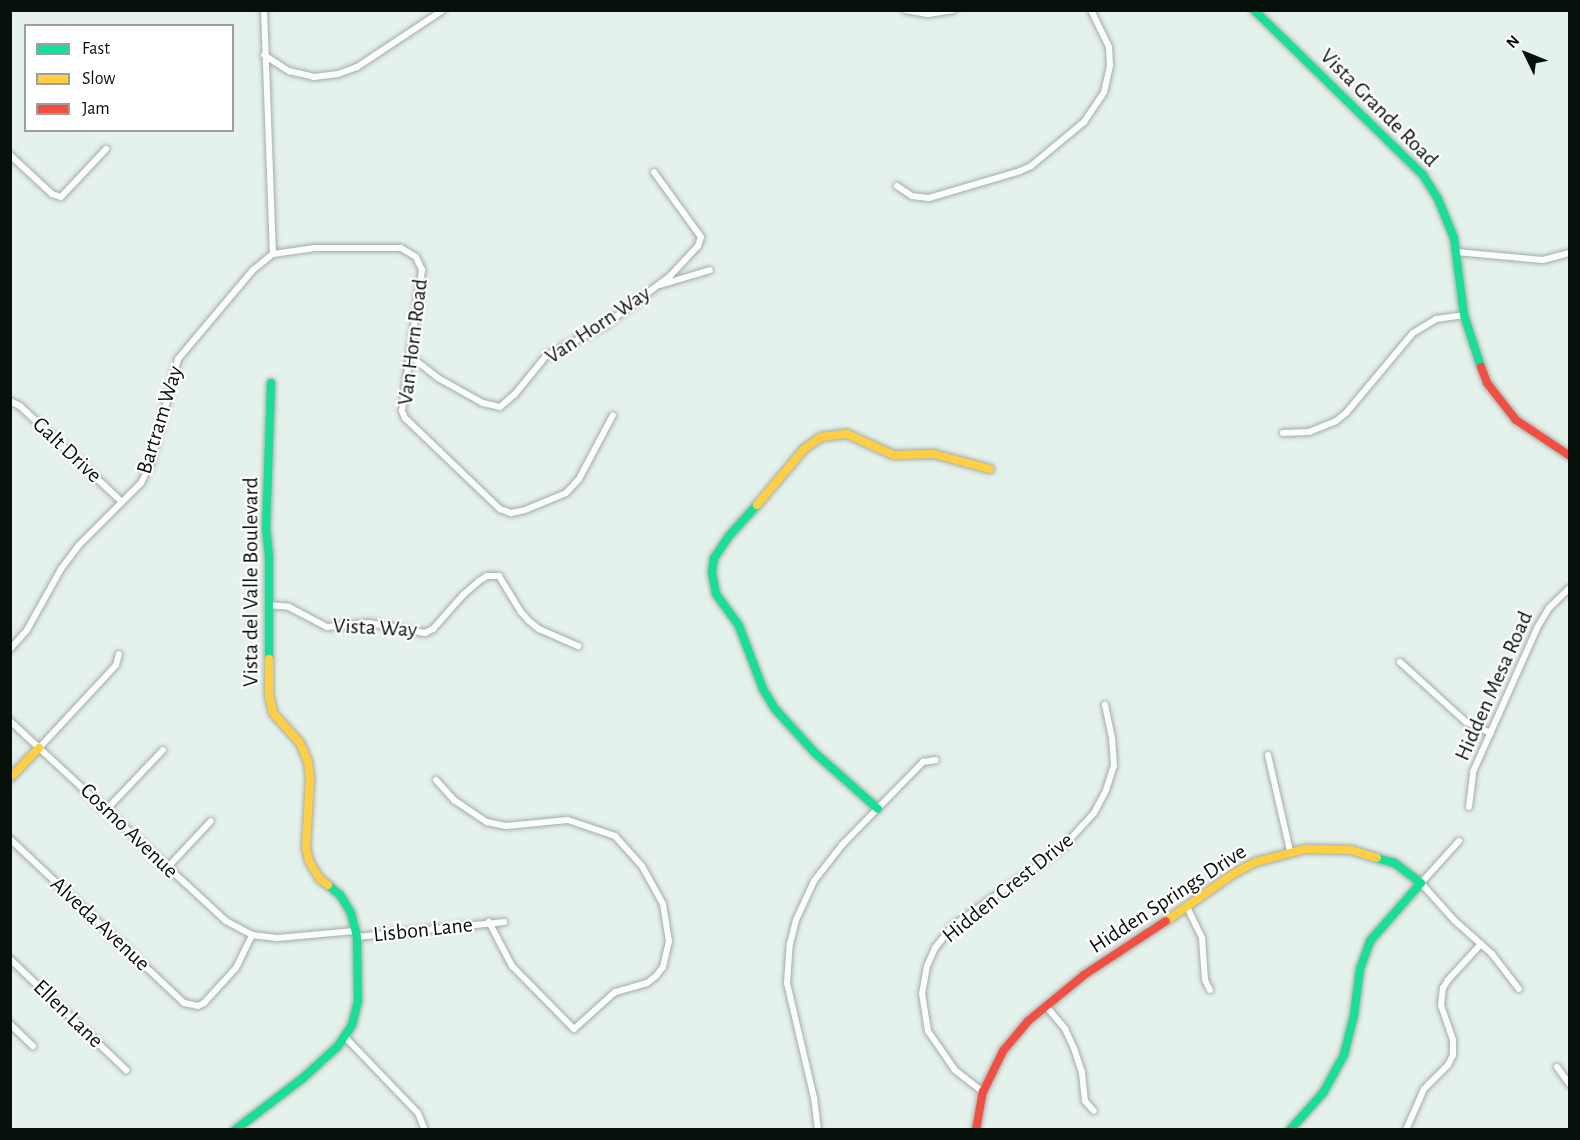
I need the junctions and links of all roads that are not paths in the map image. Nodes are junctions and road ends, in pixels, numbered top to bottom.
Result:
1 (264, 10) edge
2 (443, 10) edge
3 (905, 10) edge
4 (954, 10) edge
5 (1091, 10) edge
6 (1254, 10) edge
7 (264, 55) junction
8 (106, 148) dead end
9 (10, 155) edge
10 (654, 172) dead end
11 (897, 186) dead end
12 (1456, 252) junction
13 (1569, 253) edge
14 (273, 254) junction
15 (710, 270) dead end
16 (657, 286) junction
17 (1464, 315) junction
18 (410, 356) junction
19 (271, 383) dead end
20 (10, 401) edge
21 (613, 415) dead end
22 (1283, 433) dead end
23 (1569, 456) edge
24 (990, 470) dead end
25 (122, 502) junction
26 (1569, 588) edge
27 (268, 605) junction
28 (578, 646) dead end
29 (10, 649) edge
30 (119, 654) dead end
31 (1400, 662) dead end
32 (1105, 705) dead end
33 (10, 721) edge
34 (1491, 733) junction
35 (39, 748) junction
36 (163, 750) dead end
37 (1268, 755) dead end
38 (936, 760) dead end
39 (10, 778) edge
40 (436, 780) dead end
41 (1469, 807) dead end
42 (107, 809) junction
43 (878, 809) junction
44 (211, 821) dead end
45 (10, 839) edge
46 (1459, 841) dead end
47 (1290, 851) junction
48 (168, 868) junction
49 (1421, 884) junction
50 (1187, 906) junction
51 (489, 922) junction
52 (504, 922) dead end
53 (356, 934) junction
54 (252, 935) junction
55 (1481, 944) junction
56 (10, 959) edge
57 (1519, 989) dead end
58 (1210, 990) dead end
59 (1046, 1006) junction
60 (10, 1024) edge
61 (345, 1037) junction
62 (33, 1046) dead end
63 (1557, 1067) dead end
64 (126, 1070) dead end
65 (1569, 1085) edge
66 (983, 1092) junction
67 (1094, 1111) dead end
68 (235, 1130) edge
69 (424, 1130) edge
70 (818, 1130) edge
71 (976, 1130) edge
72 (1290, 1130) edge
73 (1406, 1130) edge

1 - 7 street
2 - 7 street
3 - 4 street
5 - 11 street
6 - 12 street, Vista Grande Road
7 - 14 street
8 - 9 street
10 - 16 street
12 - 13 street
12 - 17 street, Vista Grande Road
14 - 18 street, Van Horn Road
14 - 25 street, Bartram Way
15 - 16 street, Van Horn Way
16 - 18 street, Van Horn Way
17 - 22 street
17 - 23 street, Vista Grande Road
18 - 21 street, Van Horn Road
19 - 27 street, Vista del Valle Boulevard
20 - 25 street, Galt Drive
24 - 43 street
25 - 29 street, Bartram Way
26 - 34 street, Hidden Mesa Road
27 - 28 street, Vista Way
27 - 53 street, Vista del Valle Boulevard
30 - 35 street
31 - 34 street
32 - 66 street, Hidden Crest Drive
33 - 35 street, Cosmo Avenue
34 - 41 street, Hidden Mesa Road
35 - 39 street
35 - 42 street, Cosmo Avenue
36 - 42 street
37 - 47 street
38 - 43 street
40 - 51 street, Lisbon Lane
42 - 48 street, Cosmo Avenue
43 - 70 street
44 - 48 street
45 - 54 street, Alveda Avenue
46 - 49 street
47 - 49 street, Hidden Springs Drive
47 - 50 street, Hidden Springs Drive
48 - 54 street, Cosmo Avenue
49 - 55 street, Hidden Springs Drive
49 - 72 street
50 - 58 street
50 - 59 street, Hidden Springs Drive
51 - 52 street, Lisbon Lane
51 - 53 street, Lisbon Lane
53 - 54 street, Lisbon Lane
53 - 61 street, Vista del Valle Boulevard
55 - 57 street, Hidden Springs Drive
55 - 73 street
56 - 64 street, Ellen Lane
59 - 66 street, Hidden Springs Drive
59 - 67 street
60 - 62 street
61 - 68 street, Vista del Valle Boulevard
61 - 69 street
63 - 65 street
66 - 71 street, Hidden Springs Drive

